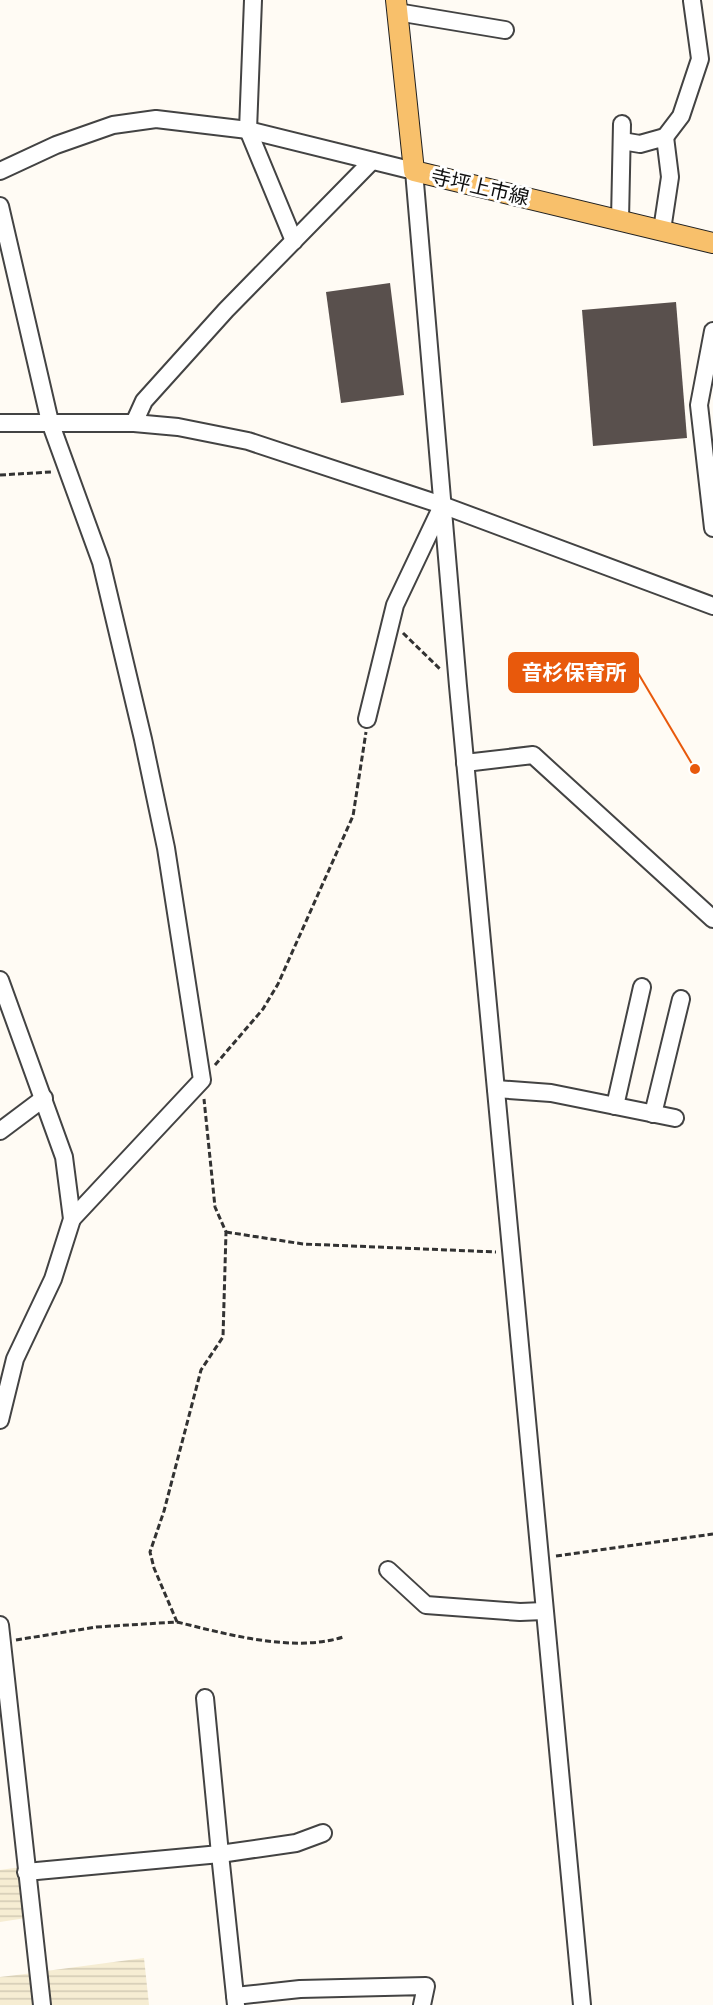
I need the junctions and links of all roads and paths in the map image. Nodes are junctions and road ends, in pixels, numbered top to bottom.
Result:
1 (253, 0) edge
2 (692, 1) edge
3 (397, 6) edge
4 (505, 30) dead end
5 (622, 124) dead end
6 (248, 130) junction
7 (664, 137) junction
8 (621, 141) junction
9 (372, 161) junction
10 (0, 171) edge
11 (414, 171) junction
12 (0, 206) edge
13 (620, 220) junction
14 (662, 230) junction
15 (294, 241) junction
16 (713, 243) edge
17 (713, 331) edge
18 (50, 422) junction
19 (0, 423) edge
20 (134, 423) junction
21 (68, 471) junction
22 (0, 475) edge
23 (442, 505) junction
24 (713, 528) edge
25 (713, 606) edge
26 (391, 621) junction
27 (458, 686) junction
28 (367, 718) joint
29 (465, 763) junction
30 (713, 919) edge
31 (0, 980) edge
32 (642, 987) dead end
33 (681, 999) dead end
34 (7, 1021) edge
35 (202, 1080) junction
36 (496, 1089) junction
37 (44, 1098) junction
38 (615, 1106) junction
39 (653, 1114) junction
40 (675, 1118) dead end
41 (0, 1131) edge
42 (72, 1219) junction
43 (226, 1232) junction
44 (512, 1253) junction
45 (0, 1420) edge
46 (713, 1534) edge
47 (540, 1559) junction
48 (388, 1570) dead end
49 (544, 1611) junction
50 (177, 1622) junction
51 (0, 1625) edge
52 (343, 1637) dead end
53 (1, 1645) edge
54 (205, 1698) dead end
55 (323, 1833) dead end
56 (220, 1854) junction
57 (26, 1872) junction
58 (236, 2001) edge
59 (42, 2005) edge
60 (422, 2005) edge
61 (582, 2005) edge

1 - 6 street
2 - 7 street
3 - 4 street
3 - 11 main road, 寺坪上市線
5 - 8 street
6 - 9 street
6 - 10 street
6 - 15 street
7 - 8 street
7 - 14 street
8 - 13 street
9 - 11 street
9 - 15 street
11 - 13 main road, 寺坪上市線
11 - 23 street
12 - 18 street
13 - 14 main road, 寺坪上市線
14 - 16 main road, 寺坪上市線
15 - 20 street
17 - 24 street
18 - 19 street
18 - 20 street
18 - 21 street
20 - 23 street
21 - 22 path
21 - 35 street
23 - 25 street
23 - 26 street
23 - 27 street
26 - 27 path
26 - 28 street
27 - 29 street
28 - 35 path
29 - 30 street
29 - 36 street
31 - 34 street
32 - 38 street
33 - 39 street
34 - 37 street
35 - 42 street
35 - 43 path
36 - 38 street
36 - 44 street
37 - 41 street
37 - 42 street
38 - 39 street
39 - 40 street
42 - 45 street
43 - 44 path
43 - 50 path
44 - 47 street
46 - 47 path
47 - 49 street
48 - 49 street
49 - 61 street
50 - 52 path
50 - 53 path
51 - 53 street
53 - 57 street
54 - 56 street
55 - 56 street
56 - 57 street
56 - 58 street
57 - 59 street
58 - 60 street

